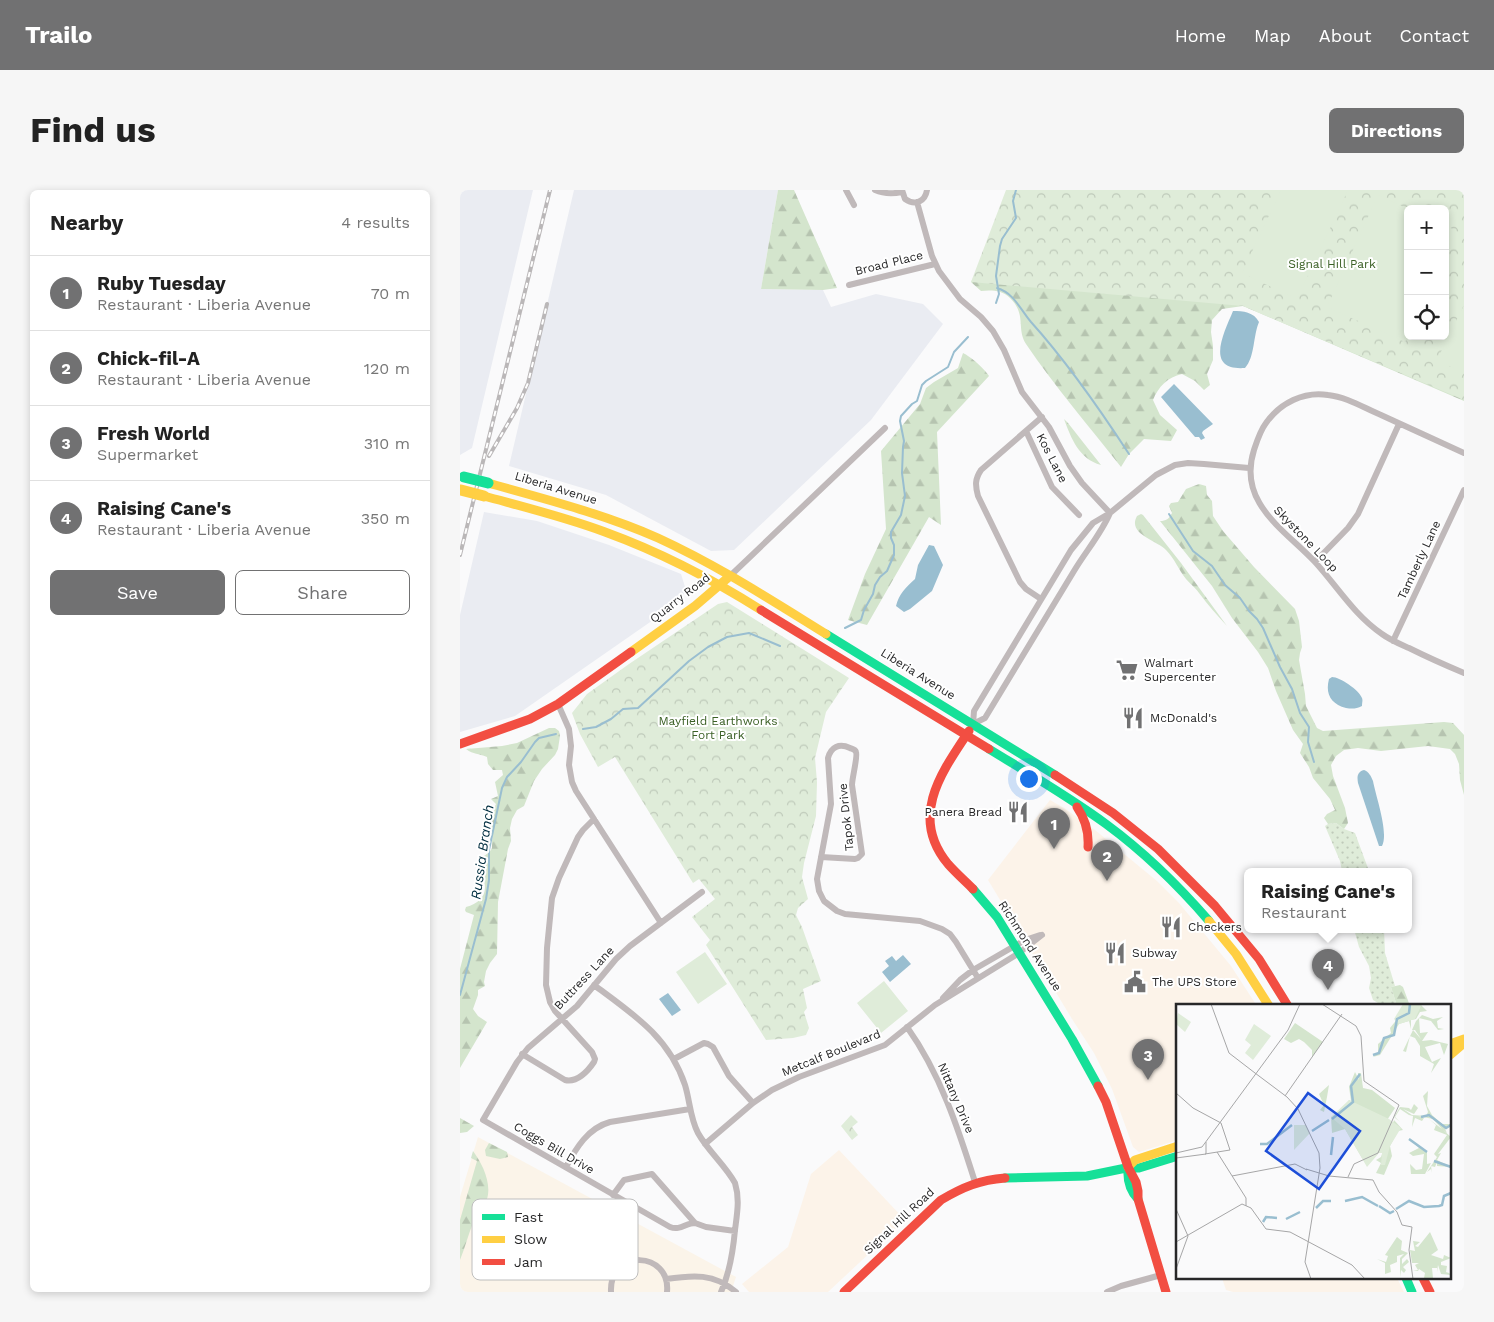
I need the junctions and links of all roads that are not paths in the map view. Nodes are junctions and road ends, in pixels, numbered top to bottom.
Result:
1 (846, 190) edge
2 (875, 190) edge
3 (927, 190) edge
4 (902, 191) edge
5 (917, 202) junction
6 (854, 205) dead end
7 (935, 264) junction
8 (850, 285) dead end
9 (1042, 417) junction
10 (1400, 424) junction
11 (885, 428) dead end
12 (1026, 431) junction
13 (1464, 453) edge
14 (1249, 468) junction
15 (462, 476) edge
16 (460, 490) edge
17 (1464, 490) edge
18 (1110, 513) junction
19 (1079, 516) dead end
20 (1315, 562) junction
21 (730, 576) junction
22 (720, 586) junction
23 (1042, 599) junction
24 (1394, 640) junction
25 (1464, 672) edge
26 (558, 704) junction
27 (973, 724) junction
28 (966, 735) junction
29 (460, 744) edge
30 (1071, 800) junction
31 (594, 819) junction
32 (1088, 847) dead end
33 (821, 857) junction
34 (702, 892) dead end
35 (661, 923) junction
36 (1017, 950) junction
37 (973, 970) junction
38 (978, 978) junction
39 (594, 985) junction
40 (940, 1001) junction
41 (1268, 1004) edge
42 (1287, 1004) edge
43 (562, 1020) junction
44 (908, 1027) junction
45 (1464, 1044) edge
46 (1452, 1053) edge
47 (522, 1054) junction
48 (674, 1059) junction
49 (752, 1103) junction
50 (690, 1109) junction
51 (483, 1120) joint
52 (705, 1144) junction
53 (1176, 1147) edge
54 (1176, 1157) edge
55 (566, 1167) junction
56 (1128, 1167) junction
57 (975, 1182) junction
58 (613, 1195) junction
59 (620, 1199) edge
60 (638, 1209) edge
61 (695, 1223) junction
62 (735, 1231) junction
63 (638, 1260) edge
64 (1161, 1275) junction
65 (666, 1279) junction
66 (1407, 1280) edge
67 (1424, 1280) edge
68 (724, 1284) junction
69 (667, 1292) edge
70 (721, 1292) edge
71 (736, 1292) edge
72 (844, 1292) edge
73 (1107, 1292) edge
74 (1166, 1292) edge
75 (1412, 1292) edge
76 (1430, 1292) edge

1 - 6 street
2 - 4 street
3 - 5 street
4 - 5 street
5 - 7 street
7 - 8 street, Broad Place
7 - 9 street
9 - 12 street
9 - 18 street
10 - 13 street, Skystone Loop
10 - 14 street, Skystone Loop
10 - 20 street
11 - 21 street, Quarry Road
12 - 19 street, Kos Lane
12 - 23 street
14 - 18 street, Richmond Avenue
14 - 20 street, Skystone Loop
15 - 21 main road, Liberia Avenue, bridge
16 - 22 main road, bridge
17 - 24 street, Tamberly Lane
18 - 23 street, Richmond Avenue
18 - 27 street, Richmond Avenue
20 - 24 street, Skystone Loop
21 - 22 main road, Quarry Road
21 - 27 main road, Liberia Avenue
22 - 26 main road, Quarry Road
22 - 28 main road
23 - 27 street, Richmond Avenue
24 - 25 street, Skystone Loop
26 - 29 main road, Quarry Road
26 - 31 street
27 - 28 main road, Richmond Avenue
27 - 42 main road, Liberia Avenue
28 - 30 main road
28 - 36 main road, Richmond Avenue
30 - 32 main road
30 - 41 main road
31 - 35 street
31 - 43 street
33 - 33 street, Tapok Drive
33 - 37 street, Tapok Drive
34 - 35 street, Buttress Lane
35 - 39 street, Buttress Lane
36 - 37 street, Metcalf Boulevard
36 - 38 street, Metcalf Boulevard
36 - 56 main road, Richmond Avenue
37 - 38 street, Tapok Drive
37 - 40 street, Metcalf Boulevard
38 - 40 street, Metcalf Boulevard
39 - 43 street, Buttress Lane
39 - 48 street
40 - 44 street, Metcalf Boulevard
43 - 47 street, Buttress Lane
43 - 47 street
44 - 49 street, Metcalf Boulevard
44 - 57 street, Nittany Drive
45 - 46 main road
47 - 51 street, Buttress Lane
48 - 49 street
48 - 50 street
49 - 52 street, Metcalf Boulevard
50 - 52 street
50 - 55 street
51 - 55 street, Coggs Bill Drive
52 - 62 street
53 - 56 main road, Signal Hill Road
54 - 56 main road, Signal Hill Road
55 - 58 street, Coggs Bill Drive
56 - 57 main road, Signal Hill Road
56 - 64 main road, Richmond Avenue
57 - 72 main road, Signal Hill Road
58 - 59 street, Coggs Bill Drive
58 - 61 street
60 - 61 street, Coggs Bill Drive
61 - 62 street, Coggs Bill Drive
62 - 68 street
63 - 65 street
64 - 73 street
64 - 74 main road, Richmond Avenue
65 - 68 street
65 - 69 street
66 - 75 main road
67 - 76 main road
68 - 70 street
68 - 71 street

